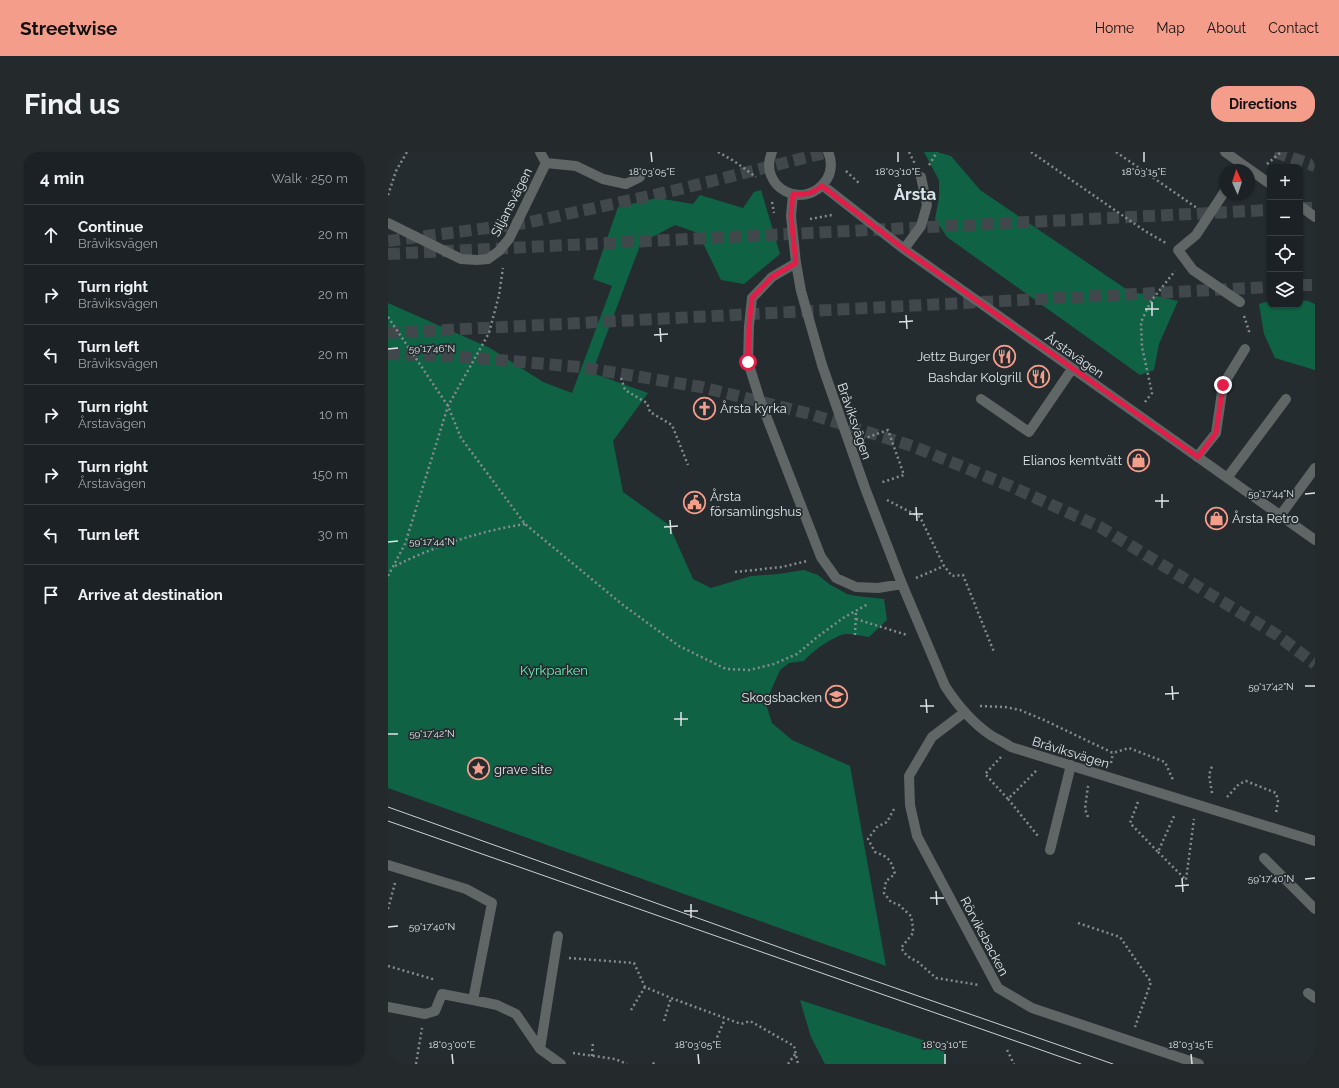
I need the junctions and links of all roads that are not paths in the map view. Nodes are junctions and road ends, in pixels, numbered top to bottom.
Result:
1 (540, 152) edge
2 (772, 152) edge
3 (828, 152) edge
4 (1224, 152) edge
5 (546, 163) junction
6 (1238, 164) edge
7 (1255, 175) edge
8 (640, 177) dead end
9 (921, 177) dead end
10 (1267, 182) edge
11 (822, 186) junction
12 (793, 194) junction
13 (1219, 200) edge
14 (1303, 208) edge
15 (1315, 217) edge
16 (388, 223) edge
17 (904, 249) junction
18 (796, 263) junction
19 (1240, 302) road end
20 (1244, 349) road end
21 (1072, 369) junction
22 (981, 399) dead end
23 (1286, 399) dead end
24 (1198, 457) junction
25 (1315, 468) edge
26 (1227, 478) junction
27 (1280, 516) junction
28 (1315, 540) edge
29 (902, 584) junction
30 (965, 712) junction
31 (1071, 765) junction
32 (1315, 841) edge
33 (1050, 850) road end
34 (1264, 858) dead end
35 (388, 866) edge
36 (1315, 909) edge
37 (558, 936) dead end
38 (473, 1000) junction
39 (388, 1007) edge
40 (540, 1049) junction
41 (561, 1064) edge
42 (1199, 1064) edge

1 - 5 street
2 - 12 street
3 - 11 street
4 - 6 street
5 - 8 street
5 - 16 street, Siljansvägen
7 - 10 street
9 - 17 street
11 - 12 street
11 - 17 street, Årstavägen
12 - 18 street, Bråviksvägen
13 - 19 street
14 - 15 street
17 - 21 street, Årstavägen
18 - 29 street, Bråviksvägen
18 - 29 street
20 - 24 street
21 - 22 street
21 - 24 street, Årstavägen
23 - 26 street
24 - 26 street, Årstavägen
25 - 27 street
26 - 27 street, Årstavägen
27 - 28 street, Årstavägen
29 - 30 street, Bråviksvägen
30 - 31 street, Bråviksvägen
30 - 42 street, Rörviksbacken
31 - 32 street, Bråviksvägen
31 - 33 street
34 - 36 street
35 - 38 street
37 - 40 street
38 - 39 street
38 - 40 street
40 - 41 street

